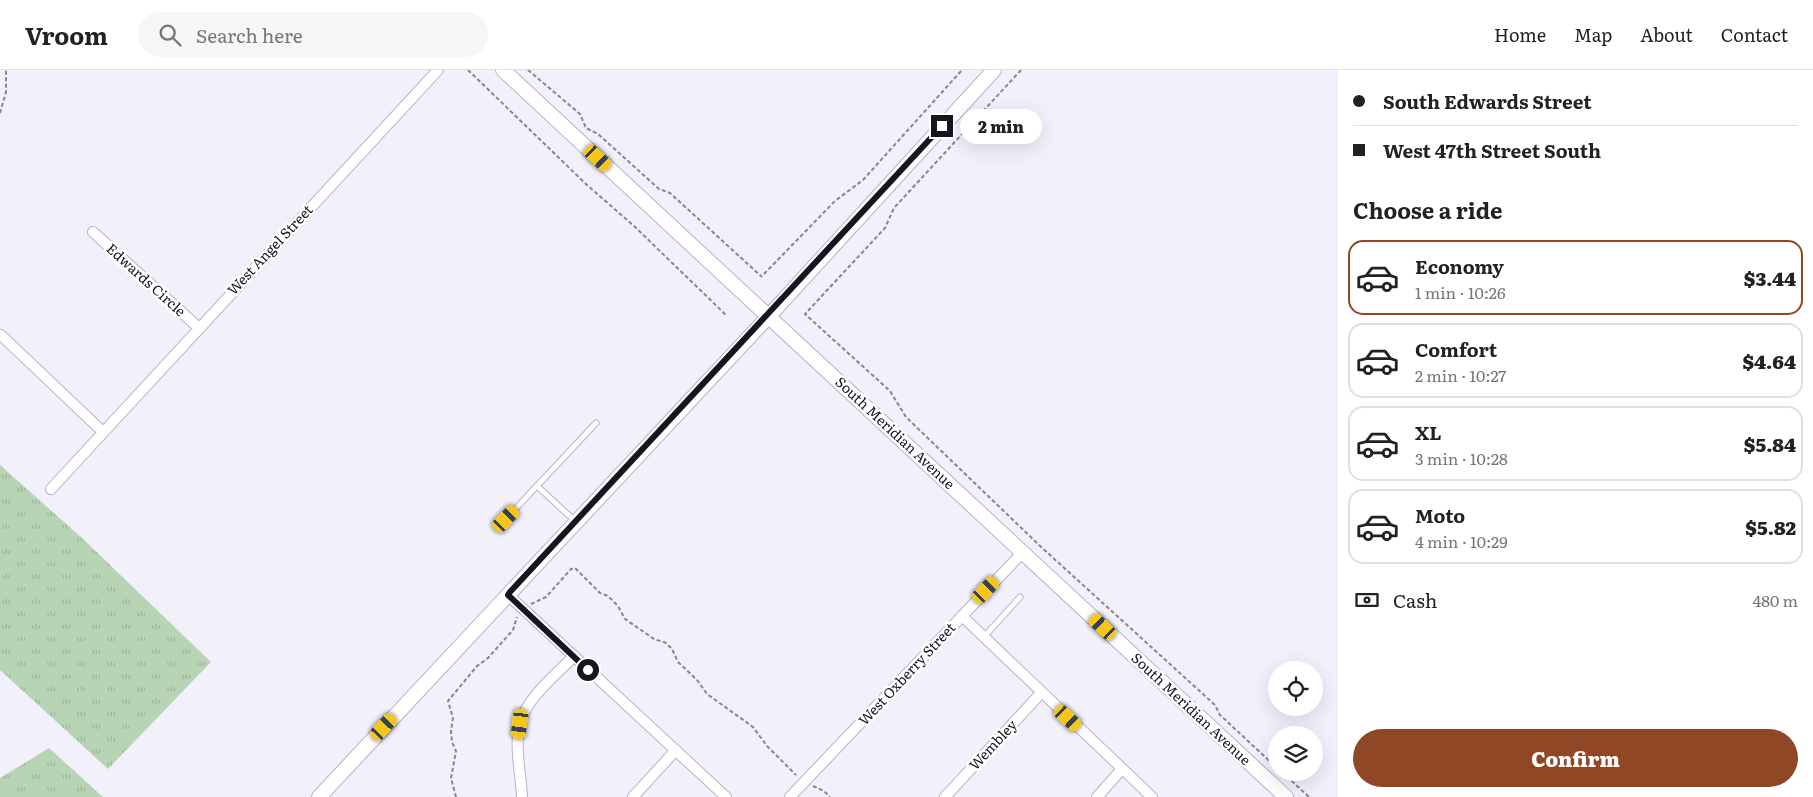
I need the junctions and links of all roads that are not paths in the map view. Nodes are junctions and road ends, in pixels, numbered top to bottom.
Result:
1 (438, 70) edge
2 (503, 70) edge
3 (994, 70) edge
4 (93, 232) dead end
5 (769, 316) junction
6 (199, 328) junction
7 (1, 335) edge
8 (596, 423) dead end
9 (103, 432) junction
10 (537, 486) junction
11 (50, 489) dead end
12 (506, 519) dead end
13 (576, 522) junction
14 (1023, 552) junction
15 (508, 595) junction
16 (1020, 597) dead end
17 (962, 616) junction
18 (984, 637) junction
19 (574, 656) junction
20 (1041, 693) junction
21 (676, 750) junction
22 (1122, 769) junction
23 (319, 797) edge
24 (522, 797) edge
25 (633, 797) edge
26 (726, 797) edge
27 (790, 797) edge
28 (945, 797) edge
29 (1097, 797) edge
30 (1152, 797) edge
31 (1286, 797) edge

1 - 6 street, West Angel Street
2 - 5 main road, South Meridian Avenue
3 - 5 main road
4 - 6 street, Edwards Circle
5 - 13 main road
5 - 14 main road, South Meridian Avenue
6 - 9 street, West Angel Street
7 - 9 street
8 - 10 lane
9 - 11 street, West Angel Street
10 - 12 lane
10 - 13 lane
13 - 15 main road
14 - 17 street, West Oxberry Street
14 - 31 main road, South Meridian Avenue
15 - 19 street
15 - 23 main road
16 - 18 lane
17 - 18 street
17 - 27 street, West Oxberry Street
18 - 20 street
19 - 21 street
19 - 24 street
20 - 22 street
20 - 28 street, Wembley
21 - 25 street
21 - 26 street
22 - 29 street
22 - 30 street

